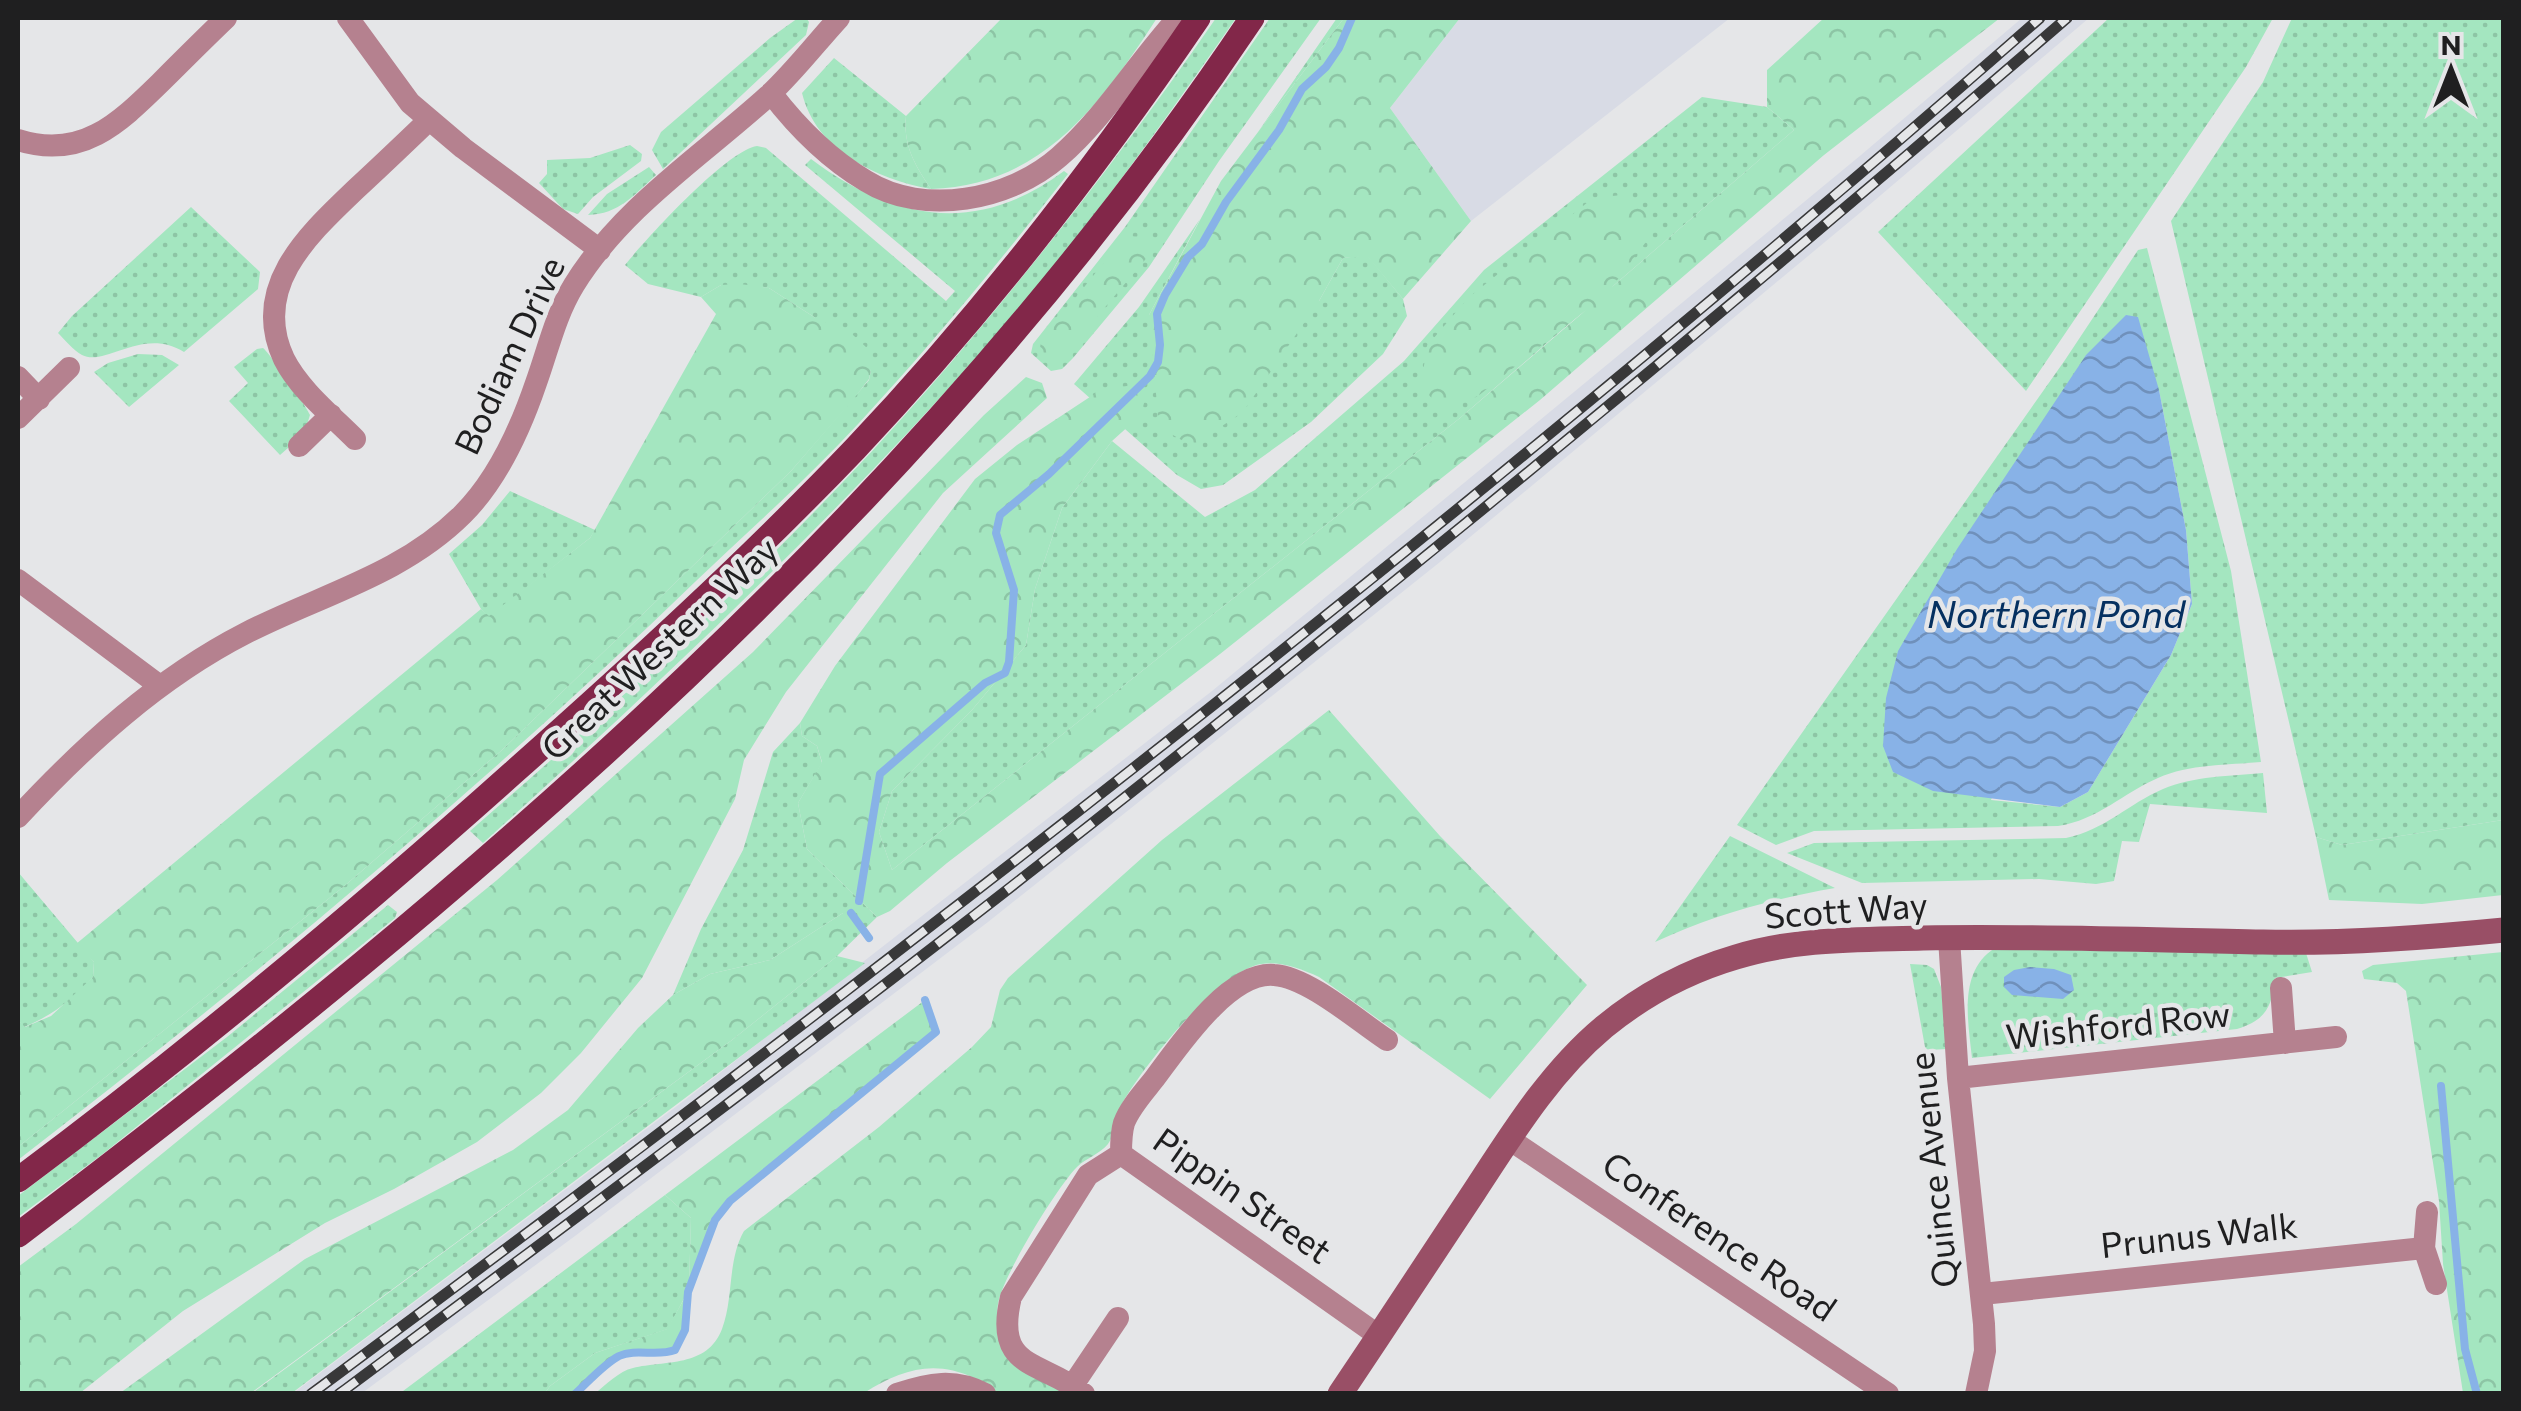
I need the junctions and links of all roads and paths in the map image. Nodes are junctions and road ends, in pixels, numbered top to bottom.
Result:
1 (226, 18) edge
2 (348, 18) edge
3 (840, 18) edge
4 (1178, 18) edge
5 (1198, 18) edge
6 (1252, 18) edge
7 (770, 94) junction
8 (429, 120) junction
9 (18, 140) edge
10 (600, 250) junction
11 (69, 368) dead end
12 (18, 377) edge
13 (39, 399) junction
14 (331, 415) junction
15 (18, 418) edge
16 (355, 440) dead end
17 (298, 446) dead end
18 (18, 580) edge
19 (160, 686) junction
20 (18, 817) edge
21 (2504, 930) edge
22 (1949, 938) junction
23 (2281, 988) dead end
24 (2336, 1038) dead end
25 (1388, 1040) dead end
26 (2285, 1043) junction
27 (1958, 1078) junction
28 (1509, 1140) junction
29 (1121, 1154) junction
30 (18, 1180) edge
31 (2427, 1212) dead end
32 (18, 1234) edge
33 (2424, 1248) junction
34 (2436, 1284) dead end
35 (1982, 1294) junction
36 (1118, 1318) dead end
37 (1379, 1336) junction
38 (1078, 1389) edge
39 (898, 1394) edge
40 (985, 1394) edge
41 (1340, 1394) edge
42 (1888, 1394) edge
43 (1976, 1394) edge

1 - 9 street
2 - 8 street
3 - 7 street, Bodiam Drive
4 - 7 street
5 - 30 main road, Great Western Way
6 - 32 main road, Great Western Way
7 - 10 street, Bodiam Drive
8 - 10 street
8 - 14 street
10 - 19 street, Bodiam Drive
11 - 13 street
12 - 13 street
13 - 15 street
14 - 16 street
14 - 17 street
18 - 19 street
19 - 20 street, Bodiam Drive
21 - 22 street, Scott Way
22 - 27 street, Quince Avenue
22 - 28 street, Scott Way
23 - 26 street, Wishford Row
24 - 26 street, Wishford Row
25 - 29 street
26 - 27 street, Wishford Row
27 - 35 street, Quince Avenue
28 - 37 street, Scott Way
28 - 42 street, Conference Road
29 - 37 street, Pippin Street
29 - 38 street, Pippin Street
31 - 33 street
33 - 34 street
33 - 35 street, Prunus Walk
35 - 43 street, Quince Avenue
36 - 38 street, Pippin Street
37 - 41 street, Scott Way
39 - 40 street

